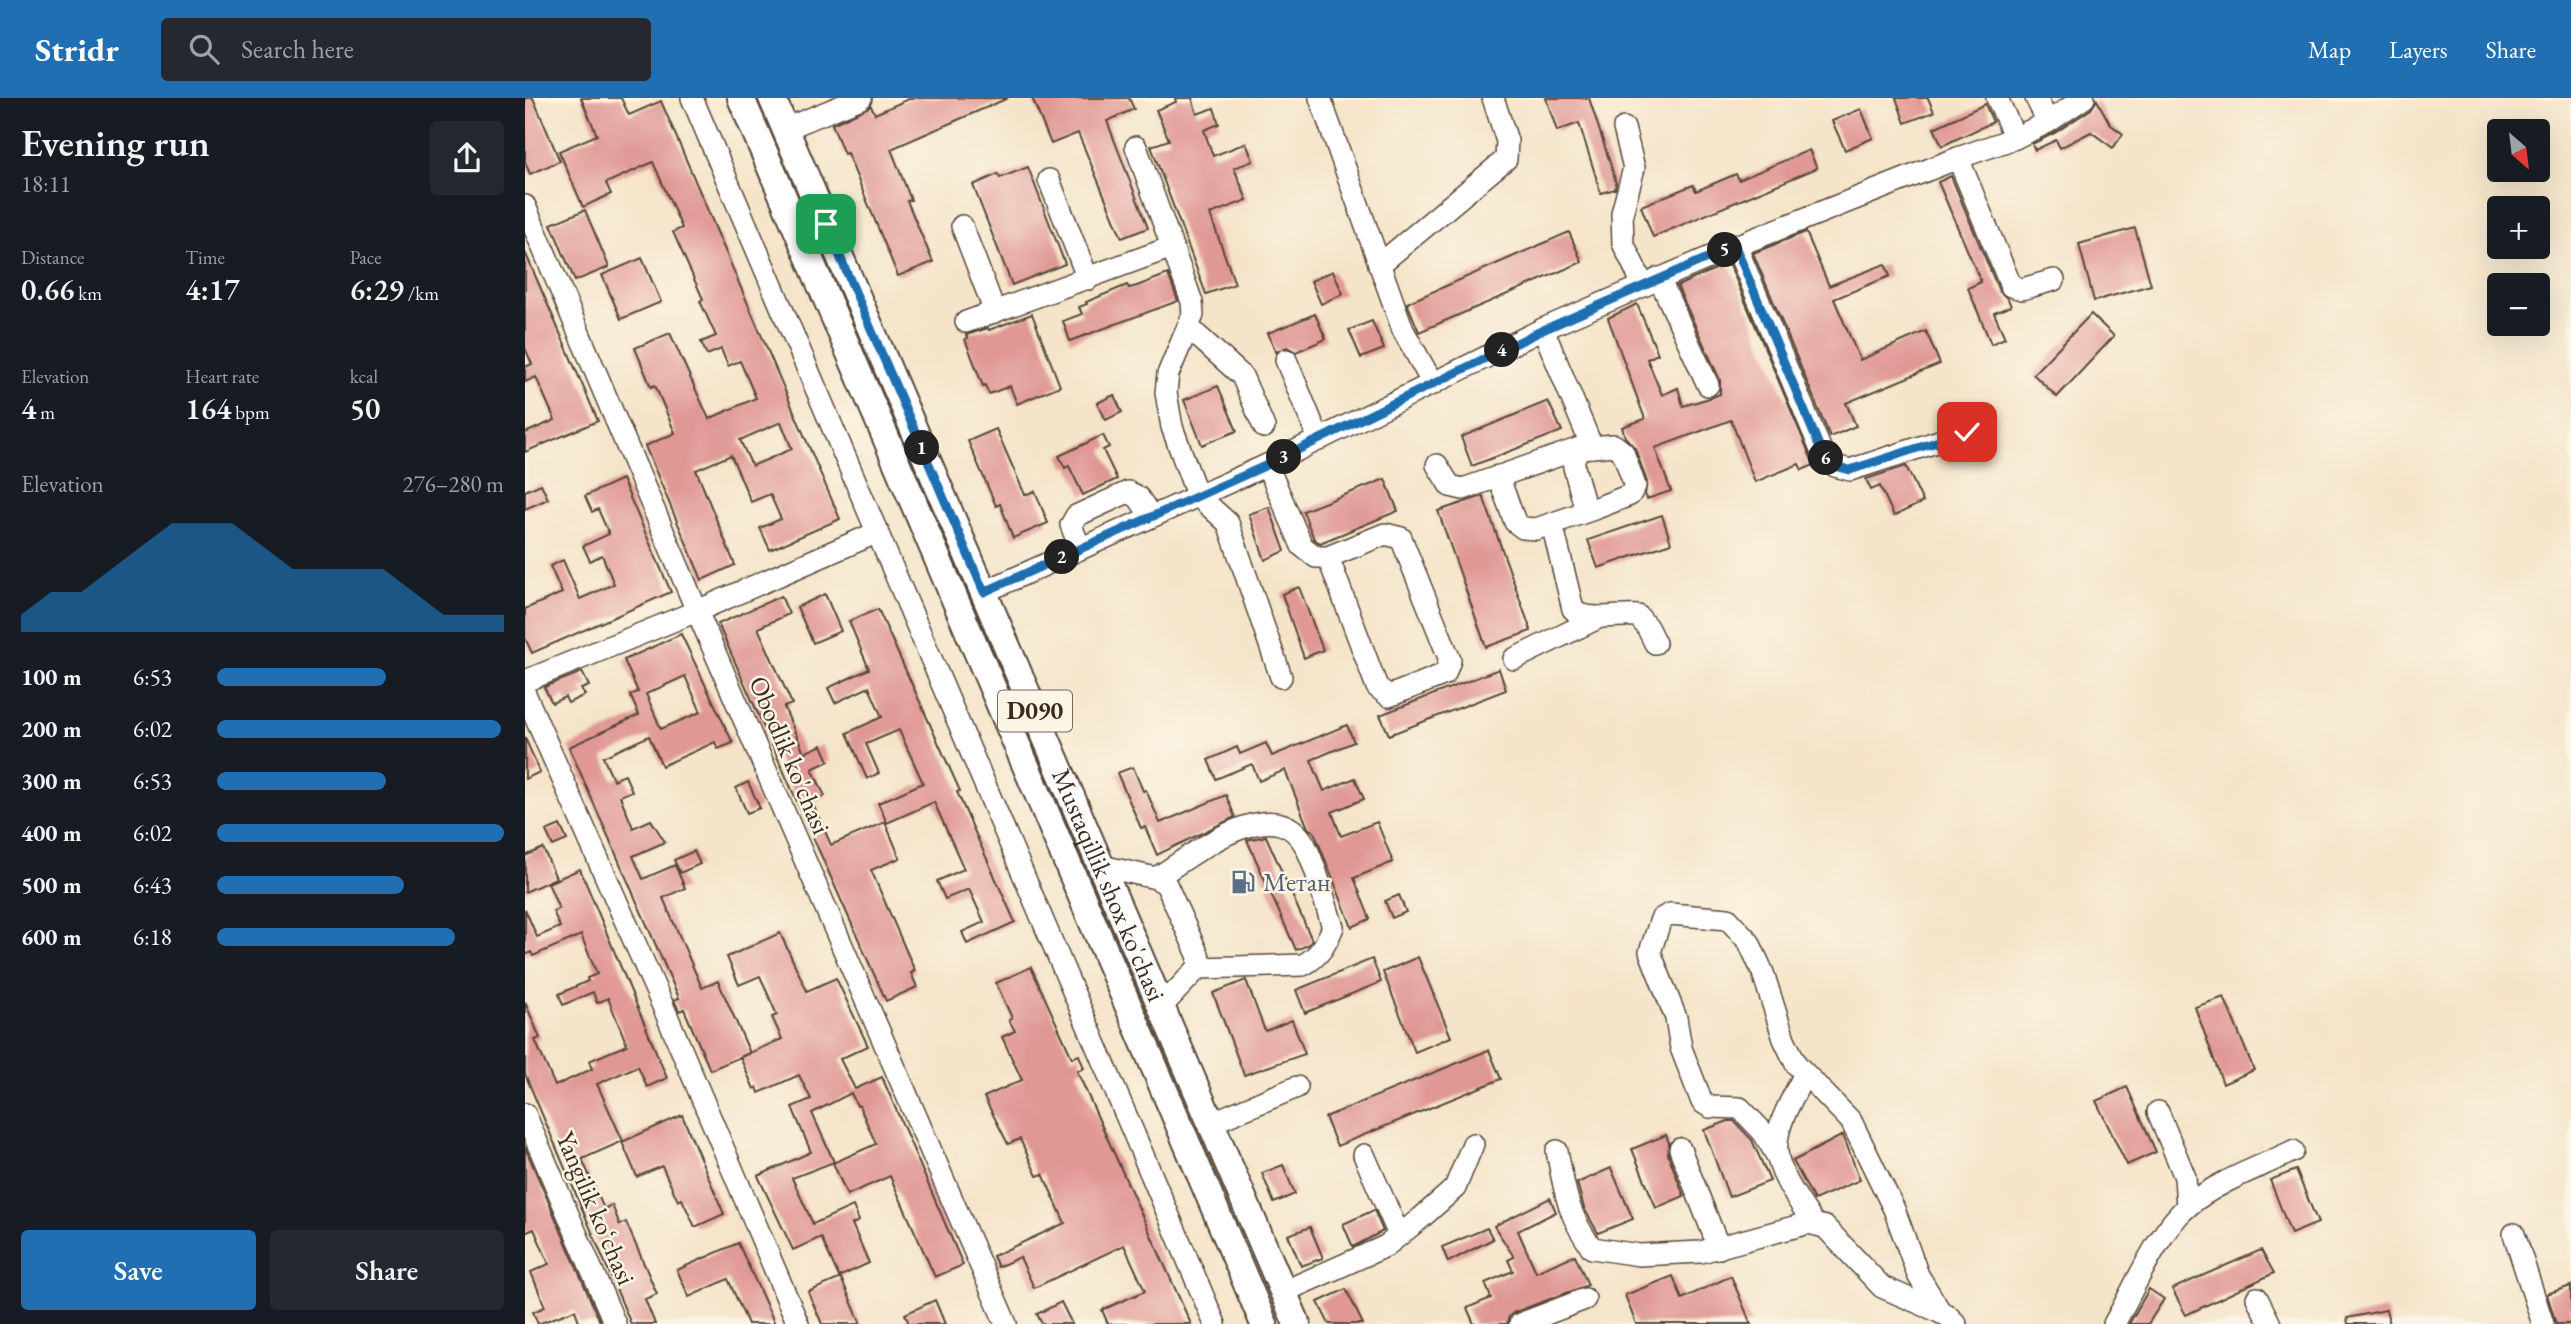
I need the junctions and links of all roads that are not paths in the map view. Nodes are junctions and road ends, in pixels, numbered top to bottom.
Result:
1 (692, 98) edge
2 (741, 98) edge
3 (772, 98) edge
4 (861, 98) edge
5 (1320, 98) edge
6 (1493, 98) edge
7 (1997, 98) edge
8 (2036, 98) edge
9 (2084, 98) edge
10 (2048, 122) junction
11 (1624, 128) dead end
12 (785, 129) junction
13 (2015, 138) junction
14 (1136, 147) dead end
15 (1958, 158) junction
16 (1049, 180) dead end
17 (525, 206) edge
18 (962, 226) dead end
19 (1735, 246) junction
20 (1172, 247) junction
21 (1379, 265) junction
22 (1088, 279) junction
23 (2054, 280) dead end
24 (1651, 281) junction
25 (995, 312) junction
26 (967, 323) dead end
27 (1188, 327) junction
28 (1543, 330) junction
29 (1286, 360) dead end
30 (1433, 384) junction
31 (1708, 385) dead end
32 (908, 414) junction
33 (882, 424) junction
34 (1264, 427) dead end
35 (1967, 432) dead end
36 (1319, 440) junction
37 (1586, 448) junction
38 (1267, 465) junction
39 (1437, 465) dead end
40 (1498, 476) junction
41 (1198, 495) junction
42 (1587, 511) junction
43 (1151, 516) junction
44 (1552, 524) junction
45 (878, 532) junction
46 (1080, 548) junction
47 (1328, 556) junction
48 (984, 592) junction
49 (697, 611) junction
50 (1601, 617) junction
51 (1655, 643) dead end
52 (1514, 659) dead end
53 (1281, 677) dead end
54 (525, 681) edge
55 (525, 694) edge
56 (1101, 866) junction
57 (1156, 878) junction
58 (1198, 968) junction
59 (1161, 1007) junction
60 (1805, 1074) junction
61 (1297, 1087) dead end
62 (2158, 1112) dead end
63 (525, 1114) edge
64 (1211, 1123) junction
65 (1473, 1144) dead end
66 (1680, 1149) dead end
67 (1557, 1151) dead end
68 (2293, 1151) dead end
69 (1364, 1155) dead end
70 (1777, 1156) junction
71 (2187, 1207) junction
72 (1814, 1224) junction
73 (2514, 1234) dead end
74 (1399, 1236) junction
75 (1719, 1248) junction
76 (1283, 1292) junction
77 (2257, 1298) dead end
78 (1585, 1299) dead end
79 (1948, 1318) edge
80 (615, 1324) edge
81 (798, 1324) edge
82 (1006, 1324) edge
83 (1215, 1324) edge
84 (1264, 1324) edge
85 (1297, 1324) edge
86 (1520, 1324) edge
87 (2114, 1324) edge
88 (2270, 1324) edge
89 (2543, 1324) edge

1 - 45 street
2 - 33 main road, Mustaqillik shox ko'chasi / D090
3 - 12 main road, Mustaqillik shox ko'chasi / D090
4 - 12 street
5 - 21 street
6 - 21 street
7 - 13 street
8 - 10 street
9 - 10 street
10 - 13 street
11 - 24 street
12 - 32 main road, Mustaqillik shox ko'chasi / D090
13 - 15 street
14 - 20 street
15 - 19 street
15 - 23 street
16 - 22 street
17 - 49 street, Obodlik ko'chasi
18 - 25 street
19 - 24 street
19 - 35 street
20 - 22 street
20 - 27 street
21 - 30 street
22 - 25 street
24 - 28 street
24 - 31 street
25 - 26 street
27 - 34 street
27 - 41 street
28 - 30 street
28 - 37 street
29 - 36 street
30 - 36 street
32 - 33 main road
32 - 48 main road, Mustaqillik shox ko'chasi / D090
33 - 84 main road, Mustaqillik shox ko'chasi / D090
36 - 38 street
37 - 40 street
37 - 42 street
37 - 42 street
38 - 41 street
38 - 47 street
39 - 40 street
40 - 44 street
41 - 43 street
41 - 53 street
42 - 44 street
43 - 46 street
43 - 46 street
44 - 50 street
45 - 49 street
45 - 83 street
46 - 48 street
47 - 47 street
48 - 56 main road, Mustaqillik shox ko'chasi / D090
49 - 54 street
49 - 82 street, Obodlik ko'chasi
50 - 51 street
50 - 52 street
55 - 81 street
56 - 57 street
56 - 59 main road, Mustaqillik shox ko'chasi / D090
57 - 58 street
57 - 58 street
58 - 59 street
59 - 64 main road, Mustaqillik shox ko'chasi / D090
60 - 70 street
60 - 70 street
60 - 79 street
61 - 64 street
62 - 71 street
63 - 80 street, Yangilik koʻchasi
64 - 76 main road, Mustaqillik shox ko'chasi / D090
65 - 74 street
66 - 75 street
67 - 75 street
68 - 71 street
69 - 74 street
70 - 72 street
71 - 87 street
72 - 75 street
72 - 79 street
73 - 89 street
74 - 76 street
76 - 85 main road, Mustaqillik shox ko'chasi / D090
77 - 88 street
78 - 86 street

